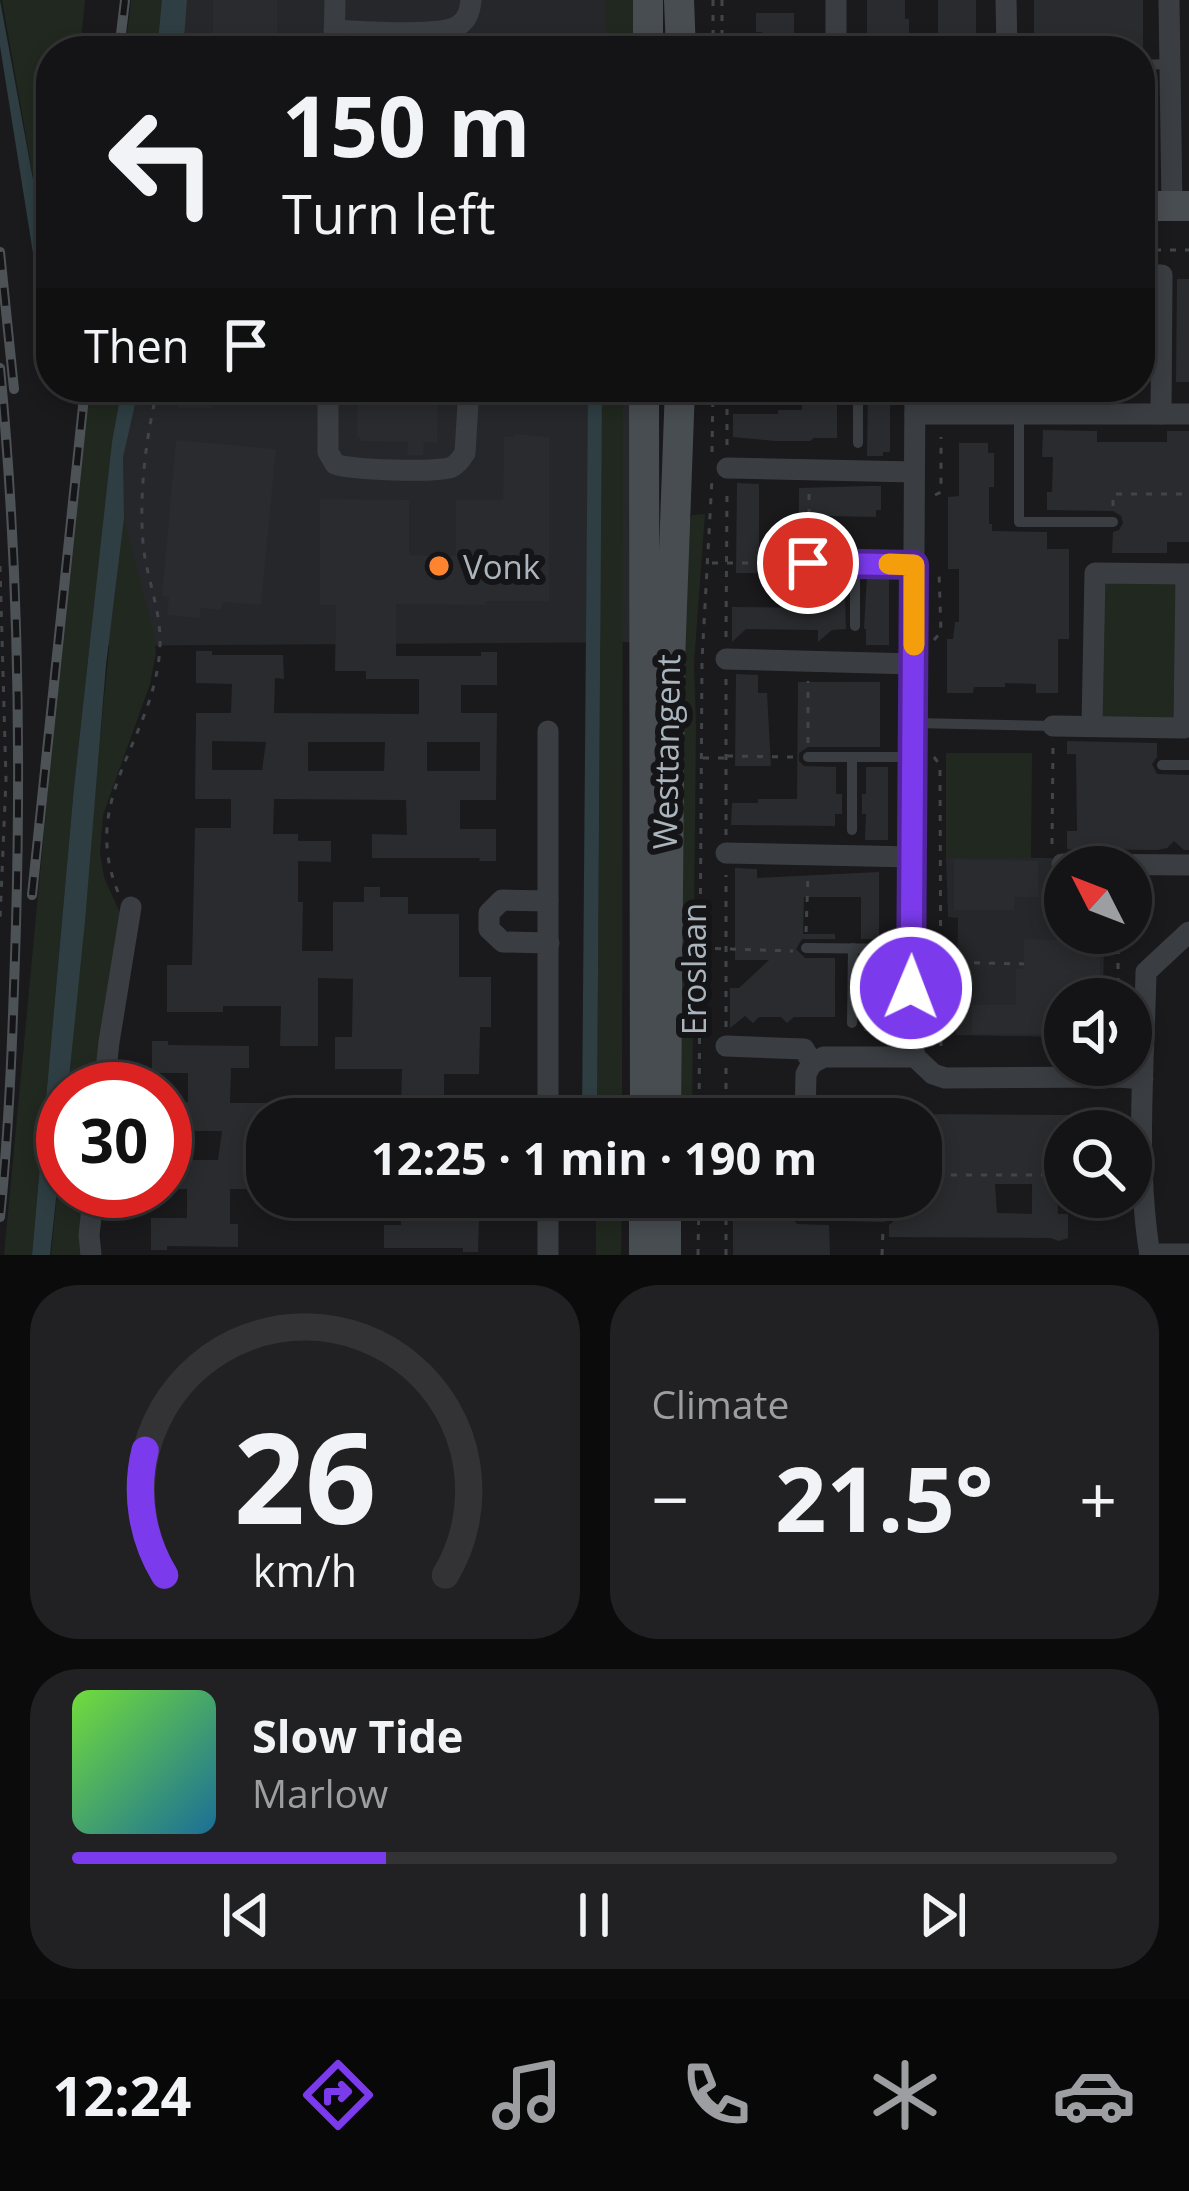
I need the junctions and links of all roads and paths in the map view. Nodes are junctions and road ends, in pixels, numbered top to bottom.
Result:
1 (334, 0) edge
2 (471, 0) edge
3 (648, 0) edge
4 (679, 0) edge
5 (713, 0) edge
6 (722, 0) edge
7 (836, 0) edge
8 (1006, 0) edge
9 (1169, 0) edge
10 (334, 36) edge
11 (388, 36) edge
12 (648, 36) edge
13 (680, 36) edge
14 (713, 36) edge
15 (722, 36) edge
16 (836, 36) edge
17 (1006, 36) edge
18 (1155, 64) edge
19 (1170, 64) junction
20 (1180, 206) edge
21 (1155, 250) edge
22 (1189, 250) edge
23 (1155, 275) edge
24 (154, 402) edge
25 (325, 402) edge
26 (468, 402) edge
27 (644, 402) edge
28 (679, 402) edge
29 (712, 402) edge
30 (727, 402) edge
31 (858, 402) edge
32 (914, 402) edge
33 (1019, 402) edge
34 (1120, 402) edge
35 (914, 414) junction
36 (1019, 414) junction
37 (1120, 414) junction
38 (1161, 414) junction
39 (1189, 414) edge
40 (858, 443) dead end
41 (727, 468) junction
42 (809, 469) junction
43 (914, 472) junction
44 (1189, 494) edge
45 (1113, 521) joint
46 (726, 562) junction
47 (708, 563) junction
48 (808, 563) junction
49 (855, 564) junction
50 (914, 565) junction
51 (0, 566) edge
52 (1188, 574) edge
53 (855, 626) dead end
54 (727, 659) junction
55 (808, 661) junction
56 (914, 664) junction
57 (914, 723) junction
58 (1053, 726) junction
59 (1092, 726) junction
60 (548, 731) dead end
61 (727, 757) junction
62 (808, 757) junction
63 (852, 757) junction
64 (701, 758) junction
65 (914, 758) junction
66 (1162, 765) dead end
67 (1189, 765) edge
68 (852, 830) dead end
69 (1052, 846) edge
70 (726, 853) junction
71 (808, 855) junction
72 (913, 857) junction
73 (1152, 865) edge
74 (1189, 865) edge
75 (548, 902) junction
76 (131, 907) joint
77 (0, 920) edge
78 (1189, 932) edge
79 (548, 943) junction
80 (806, 947) junction
81 (700, 948) junction
82 (853, 948) junction
83 (912, 950) junction
84 (726, 951) junction
85 (942, 962) dead end
86 (1024, 964) dead end
87 (1146, 978) edge
88 (851, 1023) dead end
89 (726, 1046) junction
90 (916, 1057) junction
91 (107, 1062) edge
92 (812, 1063) junction
93 (1044, 1077) edge
94 (1143, 1086) edge
95 (548, 1098) edge
96 (645, 1098) edge
97 (666, 1098) edge
98 (699, 1098) edge
99 (726, 1098) edge
100 (805, 1098) edge
101 (942, 1175) edge
102 (1044, 1175) edge
103 (91, 1218) edge
104 (548, 1218) edge
105 (644, 1218) edge
106 (666, 1218) edge
107 (699, 1218) edge
108 (726, 1218) edge
109 (1189, 1254) edge
110 (92, 1255) edge
111 (548, 1255) edge
112 (644, 1255) edge
113 (666, 1255) edge
114 (698, 1255) edge
115 (726, 1255) edge
116 (1150, 1255) edge

1 - 10 street
2 - 11 street
3 - 12 main road
4 - 13 main road
5 - 14 path
6 - 15 path
7 - 16 street
8 - 17 street
9 - 19 street
18 - 19 lane
19 - 20 street
21 - 22 path
23 - 38 street
24 - 76 path
25 - 26 street
27 - 96 main road, Westtangent
28 - 97 main road, Westtangent
29 - 47 path, Westtangent
30 - 41 path, Eroslaan
31 - 40 lane
32 - 35 street
33 - 36 lane
34 - 37 street
35 - 36 street
35 - 43 street
36 - 37 street
36 - 45 lane
37 - 38 street
38 - 39 street
41 - 42 street
41 - 46 path, Eroslaan
42 - 43 street
42 - 48 path
43 - 50 street
44 - 45 path
46 - 47 path
46 - 48 path
46 - 54 path, Eroslaan
47 - 64 path, Westtangent
48 - 49 lane
49 - 50 lane
49 - 53 lane
50 - 56 street
51 - 77 path
52 - 59 street
52 - 59 street
54 - 55 street
54 - 61 path, Eroslaan
55 - 56 street
55 - 62 path
56 - 57 street
57 - 58 lane
57 - 65 street
58 - 59 street
58 - 69 path
60 - 75 street
61 - 62 path
61 - 64 path
61 - 70 path, Eroslaan
62 - 63 lane
63 - 65 lane
63 - 68 lane
64 - 81 path, Westtangent
65 - 72 street
66 - 67 lane
70 - 71 street
70 - 84 path, Eroslaan
71 - 72 street
71 - 80 path
72 - 83 street
73 - 74 street
75 - 79 street
75 - 79 street
76 - 91 street
78 - 87 street
79 - 95 street
80 - 82 lane
80 - 84 path
81 - 84 path
81 - 98 path, Westtangent
82 - 83 lane
82 - 88 lane
83 - 90 street
84 - 89 path, Eroslaan
85 - 86 path
89 - 92 street
89 - 99 path, Eroslaan
90 - 92 street
90 - 93 street
92 - 100 street
94 - 116 street
101 - 102 path
103 - 110 street
104 - 111 street
105 - 112 main road
106 - 113 main road
107 - 114 path
108 - 115 path
109 - 116 street

